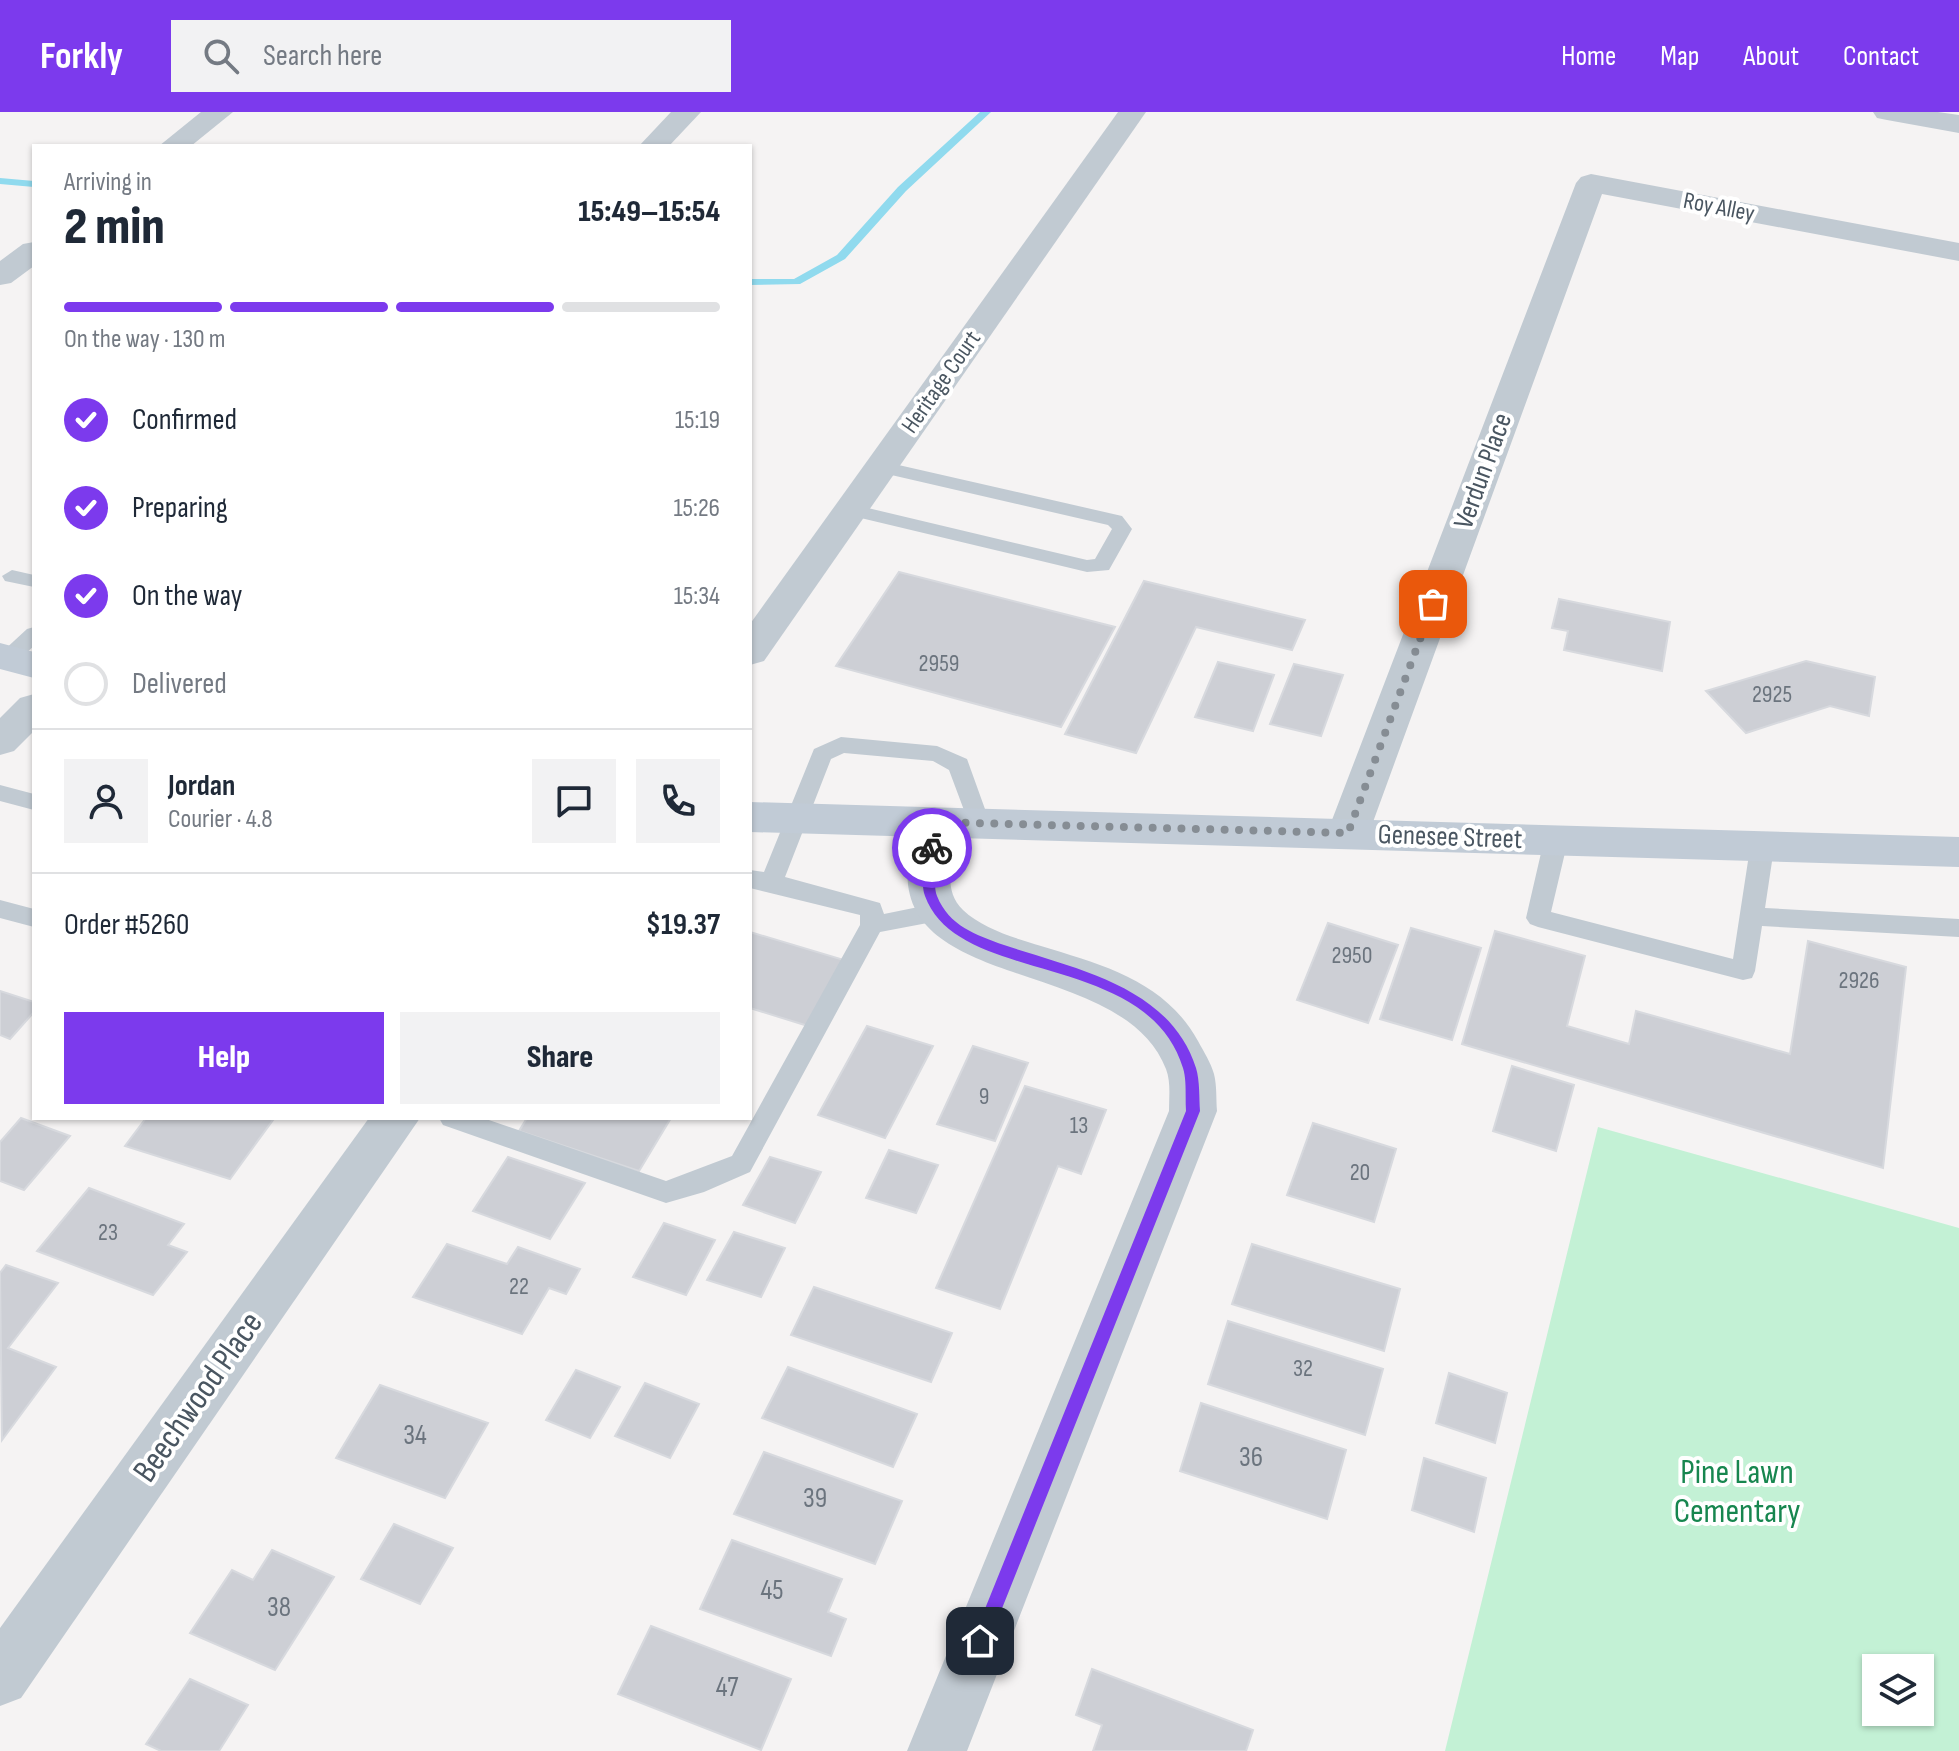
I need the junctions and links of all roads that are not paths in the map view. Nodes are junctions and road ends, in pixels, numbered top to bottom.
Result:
1 (219, 112) edge
2 (687, 112) edge
3 (1132, 112) edge
4 (1887, 112) edge
5 (1959, 124) edge
6 (176, 144) edge
7 (655, 144) edge
8 (32, 252) edge
9 (1959, 252) edge
10 (0, 276) edge
11 (1551, 289) joint
12 (881, 467) junction
13 (851, 510) junction
14 (12, 576) dead end
15 (32, 581) edge
16 (752, 649) edge
17 (32, 710) edge
18 (0, 741) edge
19 (0, 793) edge
20 (32, 801) edge
21 (752, 817) edge
22 (799, 818) junction
23 (956, 822) junction
24 (1348, 833) junction
25 (1556, 840) junction
26 (1762, 848) junction
27 (1959, 852) edge
28 (761, 880) edge
29 (0, 909) edge
30 (938, 912) junction
31 (1752, 916) junction
32 (32, 917) edge
33 (872, 925) junction
34 (1959, 928) edge
35 (395, 1120) edge
36 (458, 1120) edge
37 (0, 1677) edge
38 (937, 1751) edge

1 - 6 street
2 - 7 street
3 - 12 street, Heritage Court
4 - 5 street
8 - 10 street
9 - 11 street, Roy Alley
11 - 24 street, Verdun Place
12 - 13 street, Heritage Court
12 - 13 lane
13 - 16 street, Heritage Court
14 - 15 lane
17 - 18 street
19 - 20 lane
21 - 22 main road, Genesee Street
22 - 23 main road, Genesee Street
22 - 23 lane
22 - 28 lane
23 - 24 main road, Genesee Street
23 - 30 street
24 - 25 main road, Genesee Street
25 - 26 main road, Genesee Street
25 - 31 lane
26 - 27 main road, Genesee Street
26 - 31 lane
28 - 33 lane
29 - 32 lane
30 - 33 lane
30 - 38 street
31 - 34 lane
33 - 36 lane
35 - 37 street, Beechwood Place

